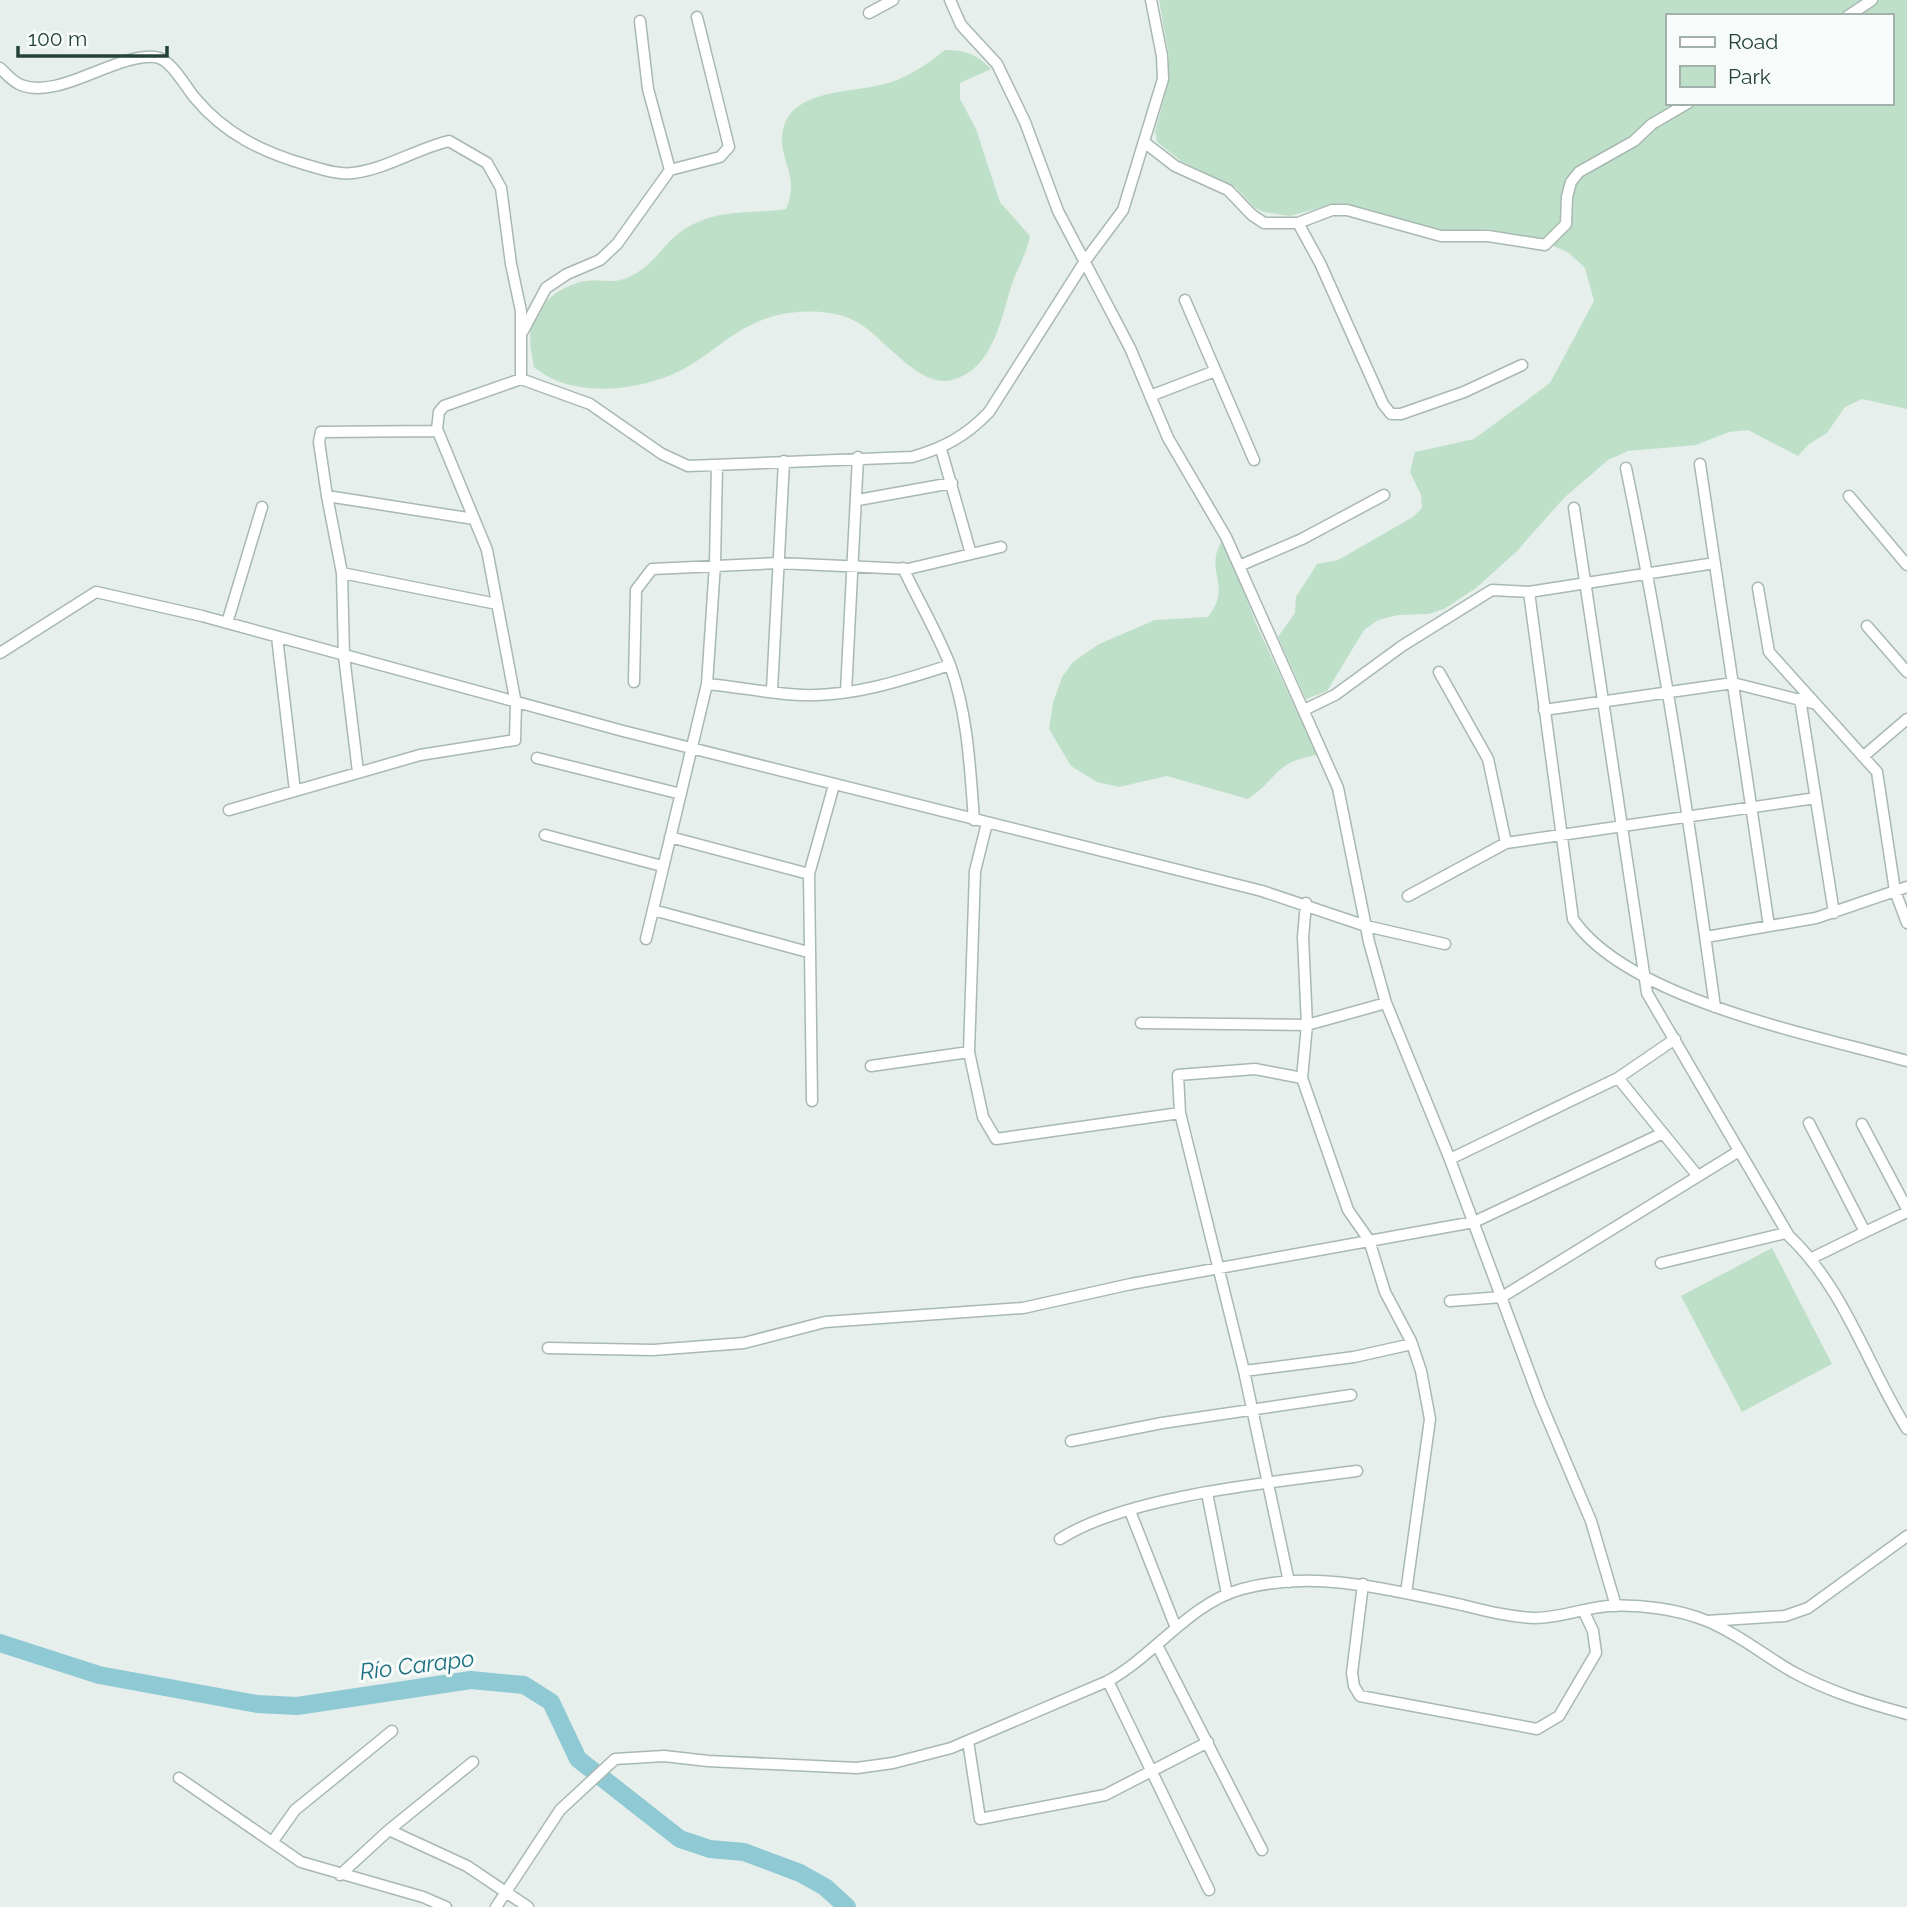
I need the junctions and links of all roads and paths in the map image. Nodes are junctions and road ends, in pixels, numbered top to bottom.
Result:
1 (893, 0) edge
2 (950, 0) edge
3 (1152, 0) edge
4 (1872, 0) edge
5 (869, 13) dead end
6 (1851, 14) edge
7 (697, 17) dead end
8 (640, 20) dead end
9 (0, 68) edge
10 (1685, 105) edge
11 (1144, 142) junction
12 (670, 170) junction
13 (1298, 223) junction
14 (1085, 261) junction
15 (1185, 300) dead end
16 (523, 331) junction
17 (1522, 365) dead end
18 (1215, 371) junction
19 (520, 379) junction
20 (1150, 396) junction
21 (438, 431) junction
22 (941, 449) junction
23 (858, 457) junction
24 (1254, 460) dead end
25 (784, 461) junction
26 (1700, 464) dead end
27 (718, 465) junction
28 (1626, 468) dead end
29 (952, 483) junction
30 (1384, 495) dead end
31 (327, 496) junction
32 (1849, 496) dead end
33 (858, 500) junction
34 (262, 507) dead end
35 (1574, 508) dead end
36 (474, 519) junction
37 (1001, 547) dead end
38 (971, 554) junction
39 (778, 563) junction
40 (1715, 563) junction
41 (715, 564) junction
42 (854, 564) junction
43 (1907, 565) edge
44 (1239, 566) junction
45 (903, 568) junction
46 (1648, 572) junction
47 (342, 573) junction
48 (1584, 582) junction
49 (1758, 588) dead end
50 (1529, 592) junction
51 (497, 604) junction
52 (227, 623) junction
53 (1867, 626) dead end
54 (277, 637) junction
55 (0, 653) edge
56 (344, 656) junction
57 (950, 665) junction
58 (1439, 672) dead end
59 (1907, 672) edge
60 (634, 682) dead end
61 (1733, 683) junction
62 (707, 684) junction
63 (772, 690) junction
64 (1667, 691) junction
65 (846, 692) junction
66 (1800, 699) junction
67 (1604, 700) junction
68 (516, 704) junction
69 (1816, 704) junction
70 (1304, 710) junction
71 (1544, 710) junction
72 (1907, 719) edge
73 (692, 749) junction
74 (1865, 755) junction
75 (537, 758) dead end
76 (358, 772) junction
77 (834, 785) junction
78 (295, 791) junction
79 (681, 794) junction
80 (1816, 798) junction
81 (1751, 807) junction
82 (229, 810) dead end
83 (1689, 816) junction
84 (974, 820) junction
85 (986, 823) junction
86 (1624, 825) junction
87 (545, 835) dead end
88 (1563, 835) junction
89 (670, 837) junction
90 (1506, 843) junction
91 (662, 866) junction
92 (809, 874) junction
93 (1907, 887) edge
94 (1895, 891) junction
95 (1408, 896) dead end
96 (1306, 903) junction
97 (653, 910) junction
98 (1833, 913) junction
99 (1907, 923) edge
100 (1366, 926) junction
101 (1769, 926) junction
102 (1706, 937) junction
103 (646, 939) dead end
104 (1445, 944) dead end
105 (808, 951) junction
106 (1646, 976) junction
107 (1386, 1003) junction
108 (1715, 1007) junction
109 (1141, 1023) dead end
110 (1307, 1025) junction
111 (1675, 1039) junction
112 (969, 1052) junction
113 (1907, 1061) edge
114 (871, 1066) dead end
115 (1302, 1078) junction
116 (1618, 1078) junction
117 (812, 1101) dead end
118 (1180, 1113) junction
119 (1808, 1123) dead end
120 (1862, 1124) dead end
121 (1661, 1134) junction
122 (1739, 1151) junction
123 (1450, 1159) junction
124 (1697, 1175) junction
125 (1907, 1211) edge
126 (1474, 1222) junction
127 (1865, 1232) junction
128 (1786, 1233) junction
129 (1369, 1240) junction
130 (1812, 1258) junction
131 (1661, 1263) dead end
132 (1219, 1270) junction
133 (1502, 1297) junction
134 (1450, 1301) dead end
135 (1412, 1344) junction
136 (548, 1348) dead end
137 (1244, 1371) junction
138 (1351, 1395) dead end
139 (1253, 1409) junction
140 (1907, 1429) edge
141 (1072, 1441) dead end
142 (1357, 1471) dead end
143 (1270, 1482) junction
144 (1207, 1493) junction
145 (1130, 1511) junction
146 (1907, 1536) edge
147 (1060, 1539) dead end
148 (1289, 1582) junction
149 (1363, 1584) junction
150 (1406, 1593) junction
151 (1227, 1594) junction
152 (1616, 1606) junction
153 (1584, 1612) junction
154 (1707, 1621) junction
155 (1176, 1628) junction
156 (1157, 1645) junction
157 (1108, 1681) junction
158 (1907, 1714) edge
159 (392, 1731) dead end
160 (968, 1741) junction
161 (1208, 1742) junction
162 (473, 1762) dead end
163 (1151, 1772) junction
164 (179, 1779) dead end
165 (388, 1830) junction
166 (273, 1841) junction
167 (1262, 1850) dead end
168 (340, 1875) junction
169 (505, 1889) junction
170 (1209, 1890) dead end
171 (446, 1907) edge
172 (496, 1907) edge
173 (528, 1907) edge

1 - 5 street
2 - 14 street
3 - 11 street
4 - 6 street
7 - 12 street
8 - 12 street
9 - 16 street
10 - 13 street
11 - 13 street
11 - 14 street
12 - 16 street
13 - 17 street
14 - 20 street
14 - 22 street
15 - 18 street
16 - 19 street
18 - 20 street
18 - 24 street
19 - 21 street
19 - 27 street
20 - 44 street
21 - 31 street
21 - 36 street
22 - 23 street
22 - 29 street
23 - 25 street
23 - 33 street
25 - 27 street
25 - 39 street
26 - 40 street
27 - 41 street
28 - 46 street
29 - 33 street
29 - 38 street
30 - 44 street
31 - 36 street
31 - 47 street
32 - 43 street
33 - 42 street
34 - 52 street
35 - 48 street
36 - 51 street
37 - 38 street
38 - 45 street
39 - 41 street
39 - 42 street
39 - 63 street
40 - 46 street
40 - 61 street
41 - 60 street
41 - 62 street
42 - 45 street
42 - 65 street
44 - 70 street
45 - 57 street
46 - 48 street
46 - 64 street
47 - 51 street
47 - 56 street
48 - 50 street
48 - 67 street
49 - 69 street
50 - 70 street
50 - 71 street
51 - 68 street
52 - 54 street
52 - 55 street
53 - 59 street
54 - 56 street
54 - 78 street
56 - 68 street
56 - 76 street
57 - 65 street
57 - 84 street
58 - 90 street
61 - 64 street
61 - 66 street
61 - 81 street
62 - 63 street
62 - 73 street
63 - 65 street
64 - 67 street
64 - 83 street
66 - 69 street
66 - 80 street
67 - 71 street
67 - 86 street
68 - 73 street
68 - 76 street
69 - 74 street
70 - 100 street
71 - 88 street
72 - 74 street
73 - 77 street
73 - 79 street
74 - 94 street
75 - 79 street
76 - 78 street
77 - 84 street
77 - 92 street
78 - 82 street
79 - 89 street
80 - 81 street
80 - 98 street
81 - 83 street
81 - 101 street
83 - 86 street
83 - 102 street
84 - 85 street
85 - 96 street
85 - 112 street
86 - 88 street
86 - 106 street
87 - 91 street
88 - 90 street
88 - 106 street
89 - 91 street
89 - 92 street
90 - 95 street
91 - 97 street
92 - 105 street
93 - 94 street
94 - 98 street
94 - 99 street
96 - 100 street
96 - 110 street
97 - 103 street
97 - 105 street
98 - 101 street
100 - 104 street
100 - 107 street
101 - 102 street
102 - 108 street
105 - 117 street
106 - 108 street
106 - 111 street
107 - 110 street
107 - 123 street
108 - 113 street
109 - 110 street
110 - 115 street
111 - 116 street
111 - 122 street
112 - 114 street
112 - 118 street
115 - 118 street
115 - 129 street
116 - 121 street
116 - 123 street
118 - 132 street
119 - 127 street
120 - 125 street
121 - 124 street
121 - 126 street
122 - 124 street
122 - 128 street
123 - 126 street
124 - 133 street
125 - 127 street
126 - 129 street
126 - 133 street
127 - 130 street
128 - 130 street
128 - 131 street
129 - 132 street
129 - 135 street
130 - 140 street
132 - 136 street
132 - 137 street
133 - 134 street
133 - 152 street
135 - 137 street
135 - 150 street
137 - 139 street
138 - 139 street
139 - 141 street
139 - 143 street
142 - 143 street
143 - 144 street
143 - 148 street
144 - 145 street
144 - 151 street
145 - 147 street
145 - 155 street
146 - 154 street
148 - 149 street
148 - 151 street
149 - 150 street
149 - 153 street
150 - 153 street
151 - 155 street
152 - 153 street
152 - 154 street
154 - 158 street
155 - 156 street
156 - 157 street
156 - 161 street
157 - 160 street
157 - 163 street
159 - 166 street
160 - 163 street
160 - 169 street
161 - 163 street
161 - 167 street
162 - 165 street
163 - 170 street
164 - 166 street
165 - 168 street
165 - 169 street
166 - 168 street
168 - 171 street
169 - 172 street
169 - 173 street

